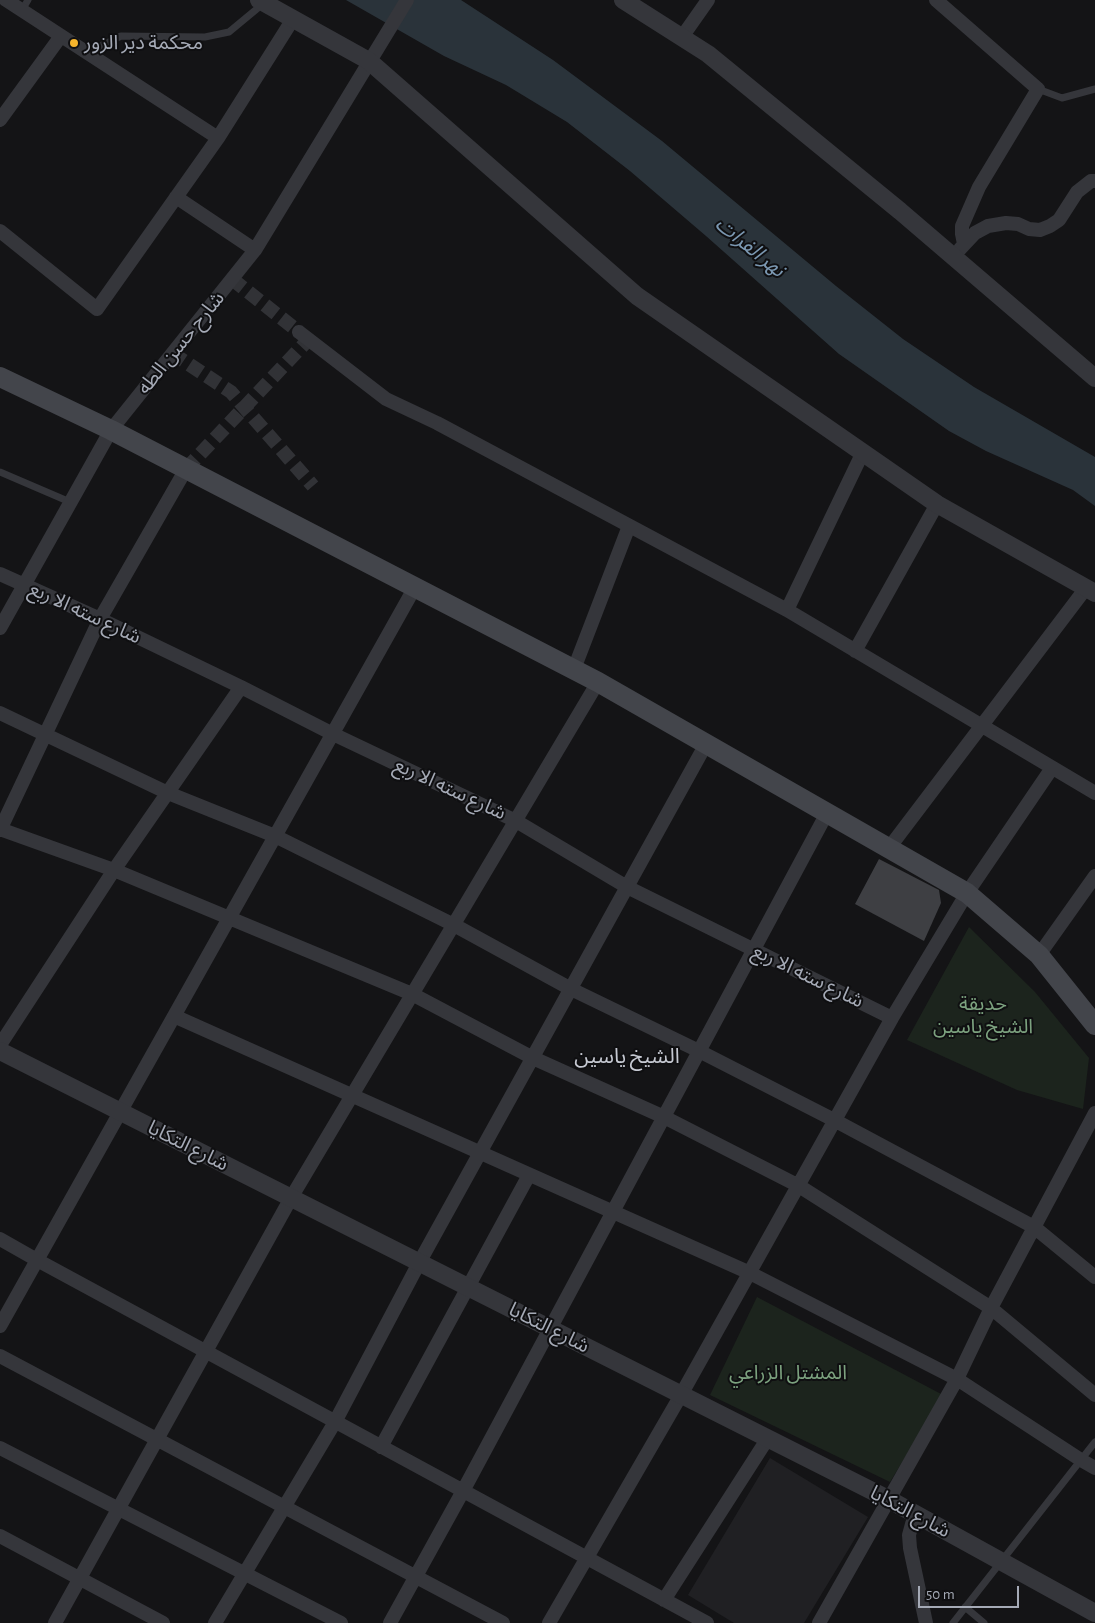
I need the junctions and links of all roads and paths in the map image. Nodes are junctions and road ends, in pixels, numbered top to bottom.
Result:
1 (6, 0) edge
2 (407, 0) edge
3 (623, 0) edge
4 (708, 0) edge
5 (936, 0) edge
6 (261, 2) edge
7 (25, 5) edge
8 (293, 19) junction
9 (61, 36) junction
10 (682, 37) junction
11 (87, 53) junction
12 (369, 62) junction
13 (1038, 89) junction
14 (1095, 89) edge
15 (0, 120) edge
16 (218, 138) junction
17 (1095, 180) edge
18 (176, 197) junction
19 (0, 231) edge
20 (255, 250) junction
21 (959, 251) junction
22 (300, 332) tunnel mouth
23 (0, 378) edge
24 (1095, 378) edge
25 (111, 430) junction
26 (863, 452) junction
27 (186, 469) junction
28 (0, 472) edge
29 (70, 502) junction
30 (937, 504) junction
31 (629, 526) junction
32 (0, 574) edge
33 (24, 584) junction
34 (415, 587) junction
35 (1091, 591) edge
36 (786, 610) junction
37 (100, 619) junction
38 (0, 628) edge
39 (855, 651) junction
40 (574, 669) junction
41 (598, 682) junction
42 (241, 687) junction
43 (0, 713) edge
44 (981, 726) junction
45 (46, 734) junction
46 (333, 734) junction
47 (706, 744) junction
48 (1052, 768) junction
49 (168, 793) junction
50 (1095, 793) edge
51 (827, 813) junction
52 (516, 820) junction
53 (0, 829) edge
54 (275, 836) junction
55 (889, 848) junction
56 (114, 870) junction
57 (1095, 876) edge
58 (627, 887) junction
59 (967, 893) junction
60 (230, 917) junction
61 (454, 925) junction
62 (754, 950) junction
63 (1038, 955) junction
64 (571, 990) junction
65 (412, 994) junction
66 (174, 1016) junction
67 (892, 1018) junction
68 (1095, 1025) edge
69 (0, 1044) edge
70 (0, 1051) edge
71 (699, 1051) junction
72 (532, 1058) junction
73 (352, 1096) junction
74 (120, 1112) junction
75 (1095, 1113) edge
76 (664, 1117) junction
77 (834, 1120) junction
78 (480, 1153) junction
79 (529, 1175) junction
80 (799, 1186) junction
81 (291, 1198) junction
82 (612, 1212) junction
83 (1034, 1227) junction
84 (0, 1239) edge
85 (37, 1260) junction
86 (419, 1263) junction
87 (750, 1273) junction
88 (1095, 1277) edge
89 (468, 1287) junction
90 (990, 1308) junction
91 (0, 1326) edge
92 (550, 1328) junction
93 (206, 1352) junction
94 (0, 1356) edge
95 (957, 1379) junction
96 (681, 1395) junction
97 (1095, 1395) edge
98 (335, 1422) junction
99 (768, 1438) junction
100 (157, 1439) junction
101 (1095, 1442) edge
102 (381, 1447) junction
103 (0, 1448) edge
104 (1080, 1460) junction
105 (1095, 1468) edge
106 (463, 1491) junction
107 (888, 1499) junction
108 (285, 1507) junction
109 (119, 1509) junction
110 (917, 1515) junction
111 (0, 1536) edge
112 (586, 1558) junction
113 (1001, 1561) junction
114 (245, 1574) junction
115 (416, 1577) junction
116 (80, 1579) junction
117 (664, 1600) junction
118 (965, 1607) junction
119 (1095, 1612) edge
120 (55, 1623) edge
121 (163, 1623) edge
122 (215, 1623) edge
123 (341, 1623) edge
124 (390, 1623) edge
125 (503, 1623) edge
126 (549, 1623) edge
127 (707, 1623) edge
128 (819, 1623) edge
129 (926, 1623) edge
130 (953, 1623) edge
131 (984, 1623) edge

1 - 7 street
2 - 12 street, شارح حسن الطه
3 - 10 street
4 - 10 street
5 - 13 street
6 - 8 street
6 - 11 lane
7 - 9 street
8 - 12 street
8 - 16 street
9 - 11 street
9 - 15 street
10 - 21 street
11 - 16 street
12 - 20 street, شارح حسن الطه
12 - 26 street
13 - 14 lane
13 - 21 street
16 - 18 street
17 - 21 street
18 - 19 street
18 - 20 street
20 - 25 street, شارح حسن الطه
21 - 24 street
22 - 31 street
23 - 25 main road
25 - 27 main road
25 - 29 street, شارح حسن الطه
26 - 30 street
26 - 36 street
27 - 34 main road
27 - 37 street
28 - 29 lane
29 - 33 street, شارح حسن الطه
30 - 35 street
30 - 39 street
31 - 36 street
31 - 40 street
32 - 33 street, شارع سته الا ربع
33 - 37 street, شارع سته الا ربع
33 - 38 street, شارح حسن الطه
34 - 40 main road
34 - 46 street
35 - 44 street
36 - 39 street
37 - 42 street, شارع سته الا ربع
37 - 45 street
39 - 44 street
40 - 41 main road
41 - 47 main road
41 - 52 street
42 - 46 street, شارع سته الا ربع
42 - 49 street
43 - 45 street
44 - 48 street
44 - 55 street
45 - 49 street
45 - 53 street
46 - 52 street, شارع سته الا ربع
46 - 54 street
47 - 51 main road
47 - 58 street
48 - 50 street
48 - 59 street
49 - 54 street
49 - 56 street
51 - 55 main road
51 - 62 street
52 - 58 street, شارع سته الا ربع
52 - 61 street
53 - 56 street
54 - 60 street
54 - 61 street
55 - 59 main road
56 - 60 street
56 - 69 street
57 - 63 street
58 - 62 street, شارع سته الا ربع
58 - 64 street
59 - 63 main road
59 - 67 street
60 - 65 street
60 - 66 street
61 - 64 street
61 - 65 street
62 - 67 street, شارع سته الا ربع
62 - 71 street
63 - 68 main road
64 - 71 street
64 - 72 street
65 - 72 street
65 - 73 street
66 - 73 street
66 - 74 street
67 - 77 street
70 - 74 street, شارع التكايا
71 - 76 street
71 - 77 street
72 - 76 street
72 - 78 street
73 - 78 street
73 - 81 street
74 - 81 street, شارع التكايا
74 - 85 street
75 - 83 street
76 - 80 street
76 - 82 street
77 - 80 street
77 - 83 street
78 - 79 street
78 - 86 street
79 - 82 street
79 - 89 street
80 - 87 street
80 - 90 street
81 - 86 street, شارع التكايا
81 - 93 street
82 - 87 street
82 - 92 street
83 - 88 street
83 - 90 street
84 - 85 street
85 - 91 street
85 - 93 street
86 - 89 street, شارع التكايا
86 - 98 street
87 - 95 street
87 - 96 street
89 - 92 street, شارع التكايا
89 - 102 street
90 - 95 street
90 - 97 street
92 - 96 street, شارع التكايا
92 - 106 street
93 - 98 street
93 - 100 street
94 - 100 street
95 - 104 street
95 - 107 street
96 - 99 street, شارع التكايا
96 - 112 street
98 - 102 street
98 - 108 street
99 - 107 street, شارع التكايا
99 - 117 street
100 - 108 street
100 - 109 street
101 - 104 lane
102 - 106 street
103 - 109 street
104 - 105 street
104 - 113 lane
106 - 112 street
106 - 115 street
107 - 110 street, شارع التكايا
107 - 128 street
108 - 114 street
108 - 115 street
109 - 114 street
109 - 116 street
110 - 113 street, شارع التكايا
110 - 129 street
111 - 116 street
112 - 117 street
112 - 126 street
113 - 118 lane
113 - 119 street, شارع التكايا
114 - 122 street
114 - 123 street
115 - 124 street
115 - 125 street
116 - 120 street
116 - 121 street
117 - 127 street
118 - 130 lane
118 - 131 lane

